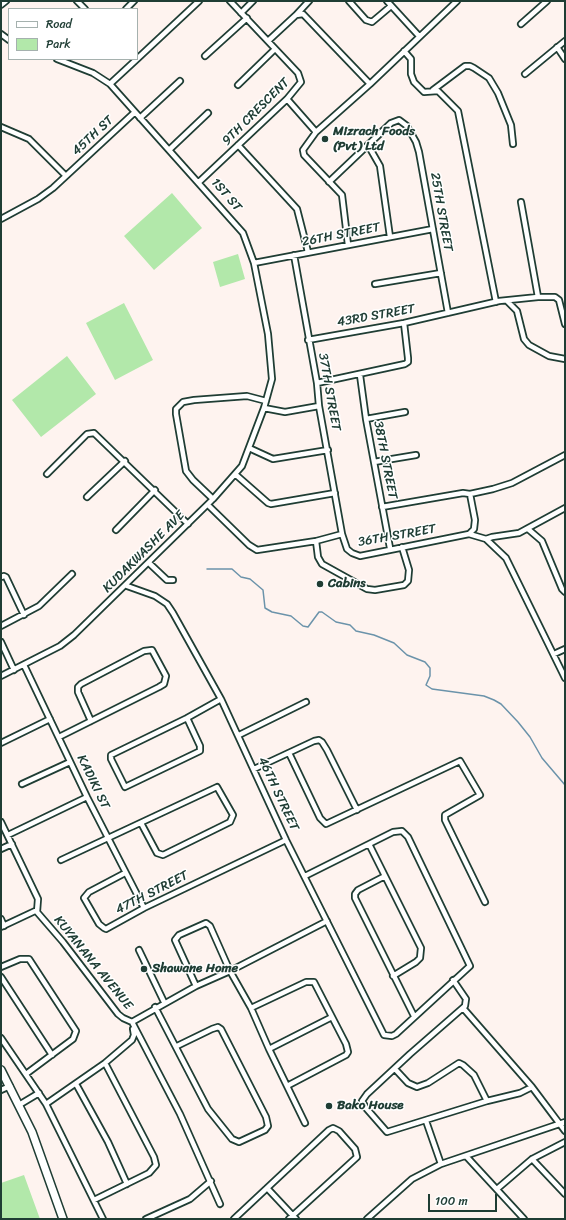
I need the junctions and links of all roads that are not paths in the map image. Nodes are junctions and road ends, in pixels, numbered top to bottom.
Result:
1 (6, 1) edge
2 (199, 1) edge
3 (230, 1) edge
4 (253, 1) edge
5 (309, 1) edge
6 (349, 1) edge
7 (387, 1) edge
8 (457, 1) edge
9 (547, 1) edge
10 (1, 5) edge
11 (392, 6) junction
12 (241, 13) junction
13 (296, 15) junction
14 (247, 18) junction
15 (521, 24) dead end
16 (420, 36) junction
17 (268, 40) junction
18 (565, 41) edge
19 (557, 47) junction
20 (275, 49) junction
21 (404, 50) junction
22 (205, 56) dead end
23 (138, 58) edge
24 (565, 59) edge
25 (60, 60) edge
26 (136, 60) edge
27 (525, 74) dead end
28 (180, 81) dead end
29 (110, 84) junction
30 (370, 84) junction
31 (238, 85) dead end
32 (433, 90) junction
33 (287, 99) junction
34 (134, 112) junction
35 (208, 113) dead end
36 (140, 118) junction
37 (1, 126) edge
38 (316, 132) junction
39 (513, 144) dead end
40 (238, 145) junction
41 (368, 146) junction
42 (170, 150) junction
43 (66, 176) junction
44 (199, 182) junction
45 (329, 182) junction
46 (521, 202) dead end
47 (1, 219) edge
48 (433, 229) junction
49 (390, 237) junction
50 (348, 245) junction
51 (308, 252) junction
52 (294, 255) junction
53 (254, 263) junction
54 (441, 272) junction
55 (375, 284) dead end
56 (538, 297) junction
57 (507, 301) junction
58 (496, 302) junction
59 (448, 313) junction
60 (404, 323) junction
61 (565, 324) edge
62 (308, 340) junction
63 (565, 359) edge
64 (360, 375) junction
65 (317, 383) junction
66 (266, 401) junction
67 (318, 406) junction
68 (264, 408) junction
69 (405, 412) dead end
70 (366, 419) junction
71 (249, 448) junction
72 (328, 450) junction
73 (416, 455) dead end
74 (565, 455) edge
75 (125, 461) junction
76 (374, 462) junction
77 (47, 474) dead end
78 (235, 474) junction
79 (155, 490) junction
80 (335, 493) junction
81 (470, 494) junction
82 (87, 497) dead end
83 (213, 499) junction
84 (208, 505) junction
85 (382, 507) junction
86 (565, 508) edge
87 (188, 524) junction
88 (528, 529) junction
89 (116, 530) dead end
90 (342, 534) junction
91 (469, 534) junction
92 (486, 539) junction
93 (316, 541) junction
94 (402, 547) junction
95 (390, 548) junction
96 (149, 563) junction
97 (72, 574) dead end
98 (1, 577) edge
99 (173, 580) dead end
100 (127, 586) junction
101 (565, 592) edge
102 (24, 615) junction
103 (1, 626) edge
104 (1, 642) edge
105 (565, 649) edge
106 (554, 654) junction
107 (24, 665) junction
108 (14, 670) junction
109 (1, 676) edge
110 (565, 678) edge
111 (221, 699) junction
112 (306, 702) dead end
113 (187, 718) junction
114 (50, 719) junction
115 (91, 721) junction
116 (239, 735) junction
117 (59, 737) junction
118 (1, 742) edge
119 (289, 753) junction
120 (70, 762) junction
121 (254, 769) junction
122 (22, 784) dead end
123 (87, 797) junction
124 (356, 810) junction
125 (1, 822) edge
126 (141, 823) junction
127 (8, 834) junction
128 (108, 838) junction
129 (286, 840) junction
130 (12, 844) junction
131 (369, 844) junction
132 (1, 849) edge
133 (61, 860) dead end
134 (125, 873) junction
135 (305, 876) junction
136 (385, 876) junction
137 (486, 902) dead end
138 (144, 908) junction
139 (37, 912) junction
140 (1, 919) edge
141 (326, 921) junction
142 (3, 927) edge
143 (139, 950) dead end
144 (1, 967) edge
145 (230, 971) junction
146 (393, 976) junction
147 (1, 977) edge
148 (453, 980) junction
149 (196, 986) junction
150 (164, 1002) junction
151 (155, 1007) junction
152 (251, 1008) junction
153 (463, 1008) junction
154 (414, 1016) junction
155 (332, 1018) junction
156 (132, 1022) junction
157 (1, 1038) edge
158 (177, 1046) junction
159 (268, 1049) junction
160 (52, 1054) junction
161 (105, 1063) junction
162 (395, 1069) junction
163 (1, 1070) edge
164 (26, 1074) junction
165 (76, 1084) junction
166 (10, 1086) junction
167 (287, 1086) junction
168 (532, 1087) junction
169 (1, 1090) edge
170 (38, 1093) junction
171 (487, 1101) junction
172 (46, 1104) junction
173 (19, 1105) junction
174 (426, 1121) junction
175 (565, 1122) edge
176 (305, 1123) dead end
177 (559, 1125) junction
178 (565, 1132) edge
179 (565, 1142) edge
180 (466, 1156) junction
181 (532, 1159) junction
182 (441, 1164) junction
183 (212, 1181) junction
184 (127, 1184) junction
185 (267, 1188) junction
186 (498, 1189) junction
187 (565, 1194) edge
188 (94, 1200) junction
189 (220, 1204) dead end
190 (292, 1218) edge
191 (63, 1219) edge
192 (103, 1219) edge
193 (146, 1219) edge
194 (234, 1219) edge
195 (367, 1219) edge
196 (524, 1219) edge

1 - 10 street
2 - 23 street
3 - 12 street, 9TH CRESCENT
4 - 12 street
5 - 13 street
6 - 11 street
7 - 11 street
8 - 16 street
9 - 15 street
11 - 16 street
12 - 14 street, 9TH CRESCENT
13 - 17 street
13 - 30 street
14 - 17 street, 9TH CRESCENT
14 - 22 street
16 - 21 street
17 - 20 street, 9TH CRESCENT
18 - 19 street
19 - 24 street
19 - 27 street
20 - 31 street
20 - 33 street, 9TH CRESCENT
21 - 30 street
21 - 32 street
25 - 29 street, 1ST ST
26 - 29 street
28 - 36 street
29 - 34 street, 1ST ST
30 - 38 street
32 - 39 street
32 - 58 street
33 - 38 street
33 - 40 street, 9TH CRESCENT
34 - 36 street, 1ST ST
34 - 43 street, 45TH ST
35 - 42 street
36 - 42 street, 1ST ST
37 - 43 street
38 - 45 street
40 - 44 street, 9TH CRESCENT
40 - 51 street
41 - 45 street
41 - 48 street, 25TH STREET
41 - 49 street
42 - 44 street, 1ST ST
43 - 47 street, 45TH ST
44 - 53 street, 1ST ST
45 - 50 street
46 - 56 street
48 - 49 street, 26TH STREET
48 - 54 street, 25TH STREET
49 - 50 street, 26TH STREET
50 - 51 street, 26TH STREET
51 - 52 street, 26TH STREET
52 - 53 street, 26TH STREET
52 - 62 street, 37TH STREET
53 - 66 street, 1ST ST
54 - 55 street
54 - 59 street, 25TH STREET
56 - 57 street, 43RD STREET
56 - 61 street, 43RD STREET
57 - 58 street, 43RD STREET
57 - 63 street
58 - 59 street, 43RD STREET
59 - 60 street, 43RD STREET
60 - 62 street, 43RD STREET
60 - 64 street
62 - 65 street, 37TH STREET
64 - 65 street
64 - 70 street, 38TH STREET
65 - 67 street, 37TH STREET
66 - 68 street, 1ST ST
66 - 83 street
67 - 68 street
67 - 72 street, 37TH STREET
68 - 71 street, KUDAKWASHE AVE
69 - 70 street
70 - 76 street, 38TH STREET
71 - 72 street
71 - 78 street, KUDAKWASHE AVE
72 - 80 street, 37TH STREET
73 - 76 street
74 - 81 street
75 - 77 street
75 - 79 street
75 - 82 street
76 - 85 street, 38TH STREET
78 - 80 street
78 - 83 street, KUDAKWASHE AVE
79 - 87 street
79 - 89 street
80 - 90 street, 37TH STREET
81 - 85 street
81 - 91 street
83 - 84 street, KUDAKWASHE AVE
84 - 87 street, KUDAKWASHE AVE
84 - 93 street, 36TH STREET
85 - 95 street, 38TH STREET
86 - 88 street
87 - 96 street, KUDAKWASHE AVE
88 - 92 street
88 - 101 street
90 - 93 street, 36TH STREET
90 - 95 street, 36TH STREET
91 - 92 street, 36TH STREET
91 - 94 street, 36TH STREET
92 - 106 street, 36TH STREET
93 - 94 street
94 - 95 street, 36TH STREET
96 - 99 street
96 - 100 street, KUDAKWASHE AVE
97 - 102 street
98 - 102 street
100 - 107 street, KUDAKWASHE AVE
100 - 111 street, 46TH STREET
102 - 103 street
104 - 108 street
105 - 106 street
106 - 110 street, 36TH STREET
107 - 108 street, KUDAKWASHE AVE
107 - 114 street, KADIKI ST
108 - 109 street, KUDAKWASHE AVE
111 - 113 street
111 - 116 street, 46TH STREET
112 - 116 street
113 - 113 street
114 - 117 street, KADIKI ST
114 - 118 street
115 - 115 street
115 - 117 street
116 - 121 street, 46TH STREET
117 - 120 street, KADIKI ST
119 - 121 street
119 - 124 street
119 - 124 street
120 - 122 street
120 - 123 street, KADIKI ST
121 - 129 street, 46TH STREET
123 - 127 street
123 - 128 street, KADIKI ST
124 - 137 street
125 - 127 street, KUYANANA AVENUE
126 - 126 street
126 - 128 street
127 - 130 street, KUYANANA AVENUE
128 - 133 street
128 - 134 street, KADIKI ST
129 - 135 street, 46TH STREET
129 - 138 street, 47TH STREET
130 - 132 street
130 - 139 street, KUYANANA AVENUE
131 - 135 street
131 - 136 street
131 - 148 street
134 - 138 street, KADIKI ST
134 - 138 street, 47TH STREET
135 - 141 street, 46TH STREET
136 - 146 street
136 - 146 street
139 - 142 street
139 - 156 street, KUYANANA AVENUE
140 - 142 street
141 - 145 street
141 - 154 street, 46TH STREET
143 - 150 street
144 - 160 street
145 - 149 street
145 - 149 street
145 - 152 street
146 - 154 street
147 - 160 street
148 - 153 street
148 - 154 street
149 - 150 street
150 - 151 street
151 - 156 street
151 - 158 street
152 - 155 street
152 - 159 street
153 - 162 street
153 - 168 street
155 - 159 street
155 - 167 street
156 - 161 street, KUYANANA AVENUE
156 - 183 street
157 - 164 street
158 - 158 street
159 - 167 street
160 - 164 street
161 - 165 street, KUYANANA AVENUE
161 - 184 street
162 - 171 street
162 - 174 street
163 - 166 main road
164 - 170 street
165 - 172 street, KUYANANA AVENUE
165 - 184 street
166 - 169 street
166 - 173 main road
167 - 176 street
168 - 171 street
168 - 177 street
170 - 172 street
170 - 173 street
171 - 174 street
172 - 188 street
173 - 191 main road
174 - 182 street
175 - 177 street
177 - 178 street
177 - 180 street
179 - 181 street
180 - 182 street
180 - 186 street
181 - 186 street
181 - 187 street
182 - 195 street
183 - 189 street
183 - 193 street
184 - 188 street
185 - 190 street
185 - 190 street
185 - 194 street
186 - 196 street
188 - 192 street

